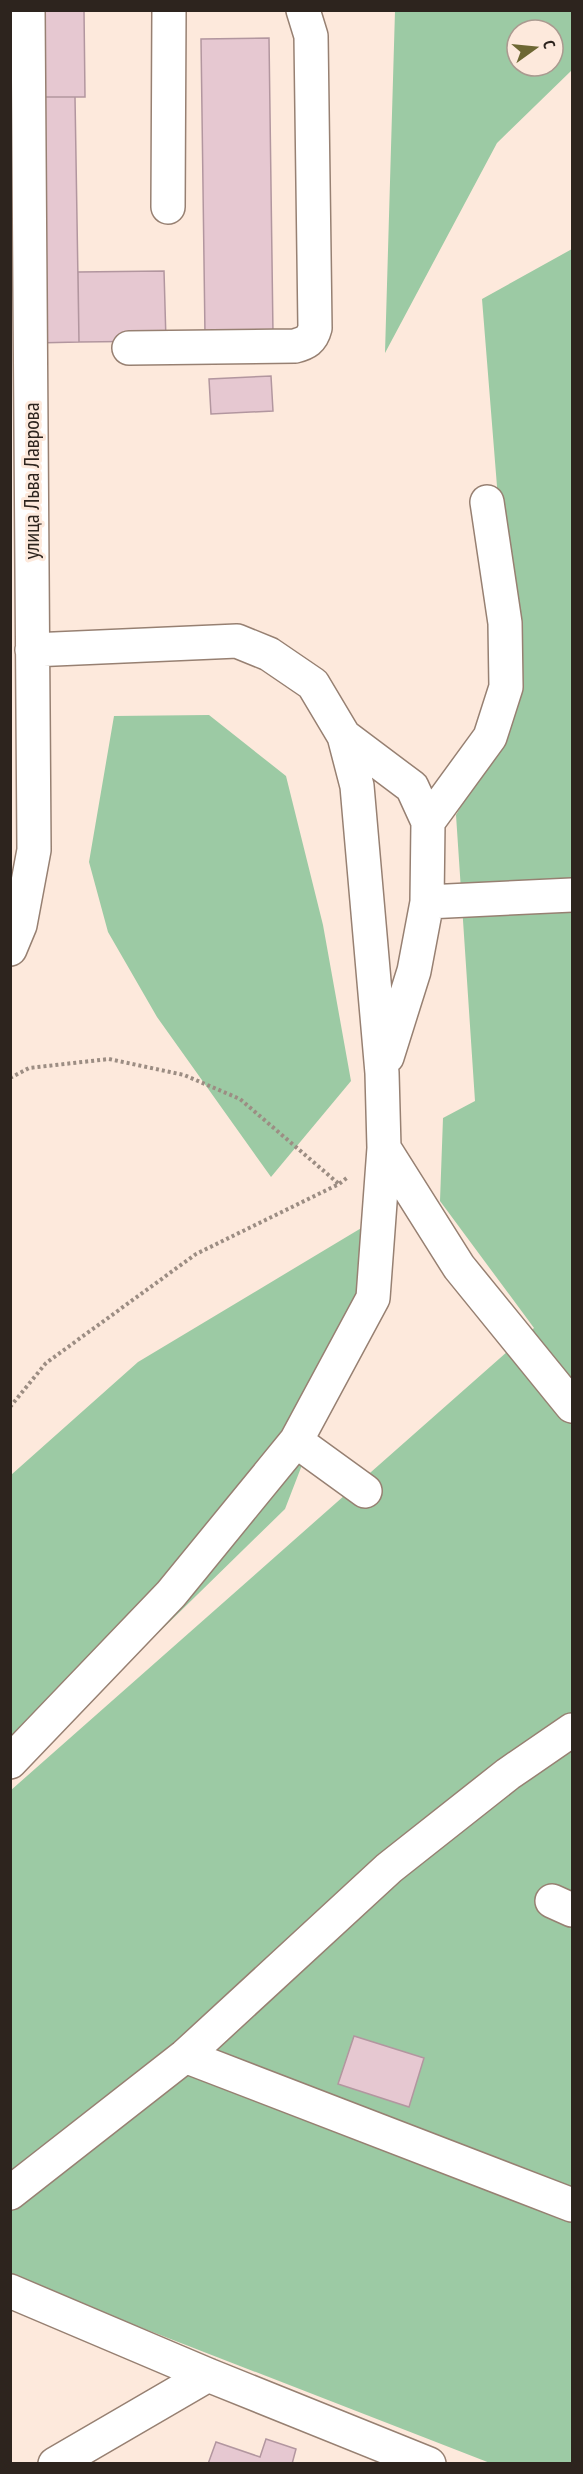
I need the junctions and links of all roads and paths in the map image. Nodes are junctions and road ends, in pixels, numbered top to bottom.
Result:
1 (28, 10) edge
2 (169, 10) edge
3 (303, 10) edge
4 (20, 169) edge
5 (168, 207) dead end
6 (129, 348) dead end
7 (487, 502) dead end
8 (21, 609) edge
9 (32, 650) junction
10 (344, 736) junction
11 (428, 822) junction
12 (22, 850) edge
13 (573, 896) edge
14 (427, 902) junction
15 (10, 950) edge
16 (382, 1073) junction
17 (10, 1078) edge
18 (384, 1148) junction
19 (339, 1184) junction
20 (573, 1406) edge
21 (10, 1407) edge
22 (296, 1441) junction
23 (365, 1491) dead end
24 (573, 1730) edge
25 (10, 1762) edge
26 (185, 2056) junction
27 (10, 2193) edge
28 (573, 2205) edge
29 (10, 2291) edge
30 (208, 2375) junction
31 (55, 2463) edge
32 (429, 2463) edge

1 - 4 street, улица Льва Лаврова
2 - 5 street
3 - 6 street
4 - 8 street, улица Льва Лаврова
7 - 11 street
8 - 9 street, улица Льва Лаврова
9 - 10 street
9 - 12 street, улица Льва Лаврова
10 - 11 street
10 - 16 street
11 - 14 street
12 - 15 street, улица Льва Лаврова
13 - 14 street
14 - 16 street
16 - 18 street
17 - 19 path
18 - 19 path
18 - 20 street
18 - 22 street
19 - 21 path
22 - 23 street
22 - 25 street
24 - 26 street
26 - 27 street
26 - 28 street
29 - 30 street
30 - 31 street
30 - 32 street

